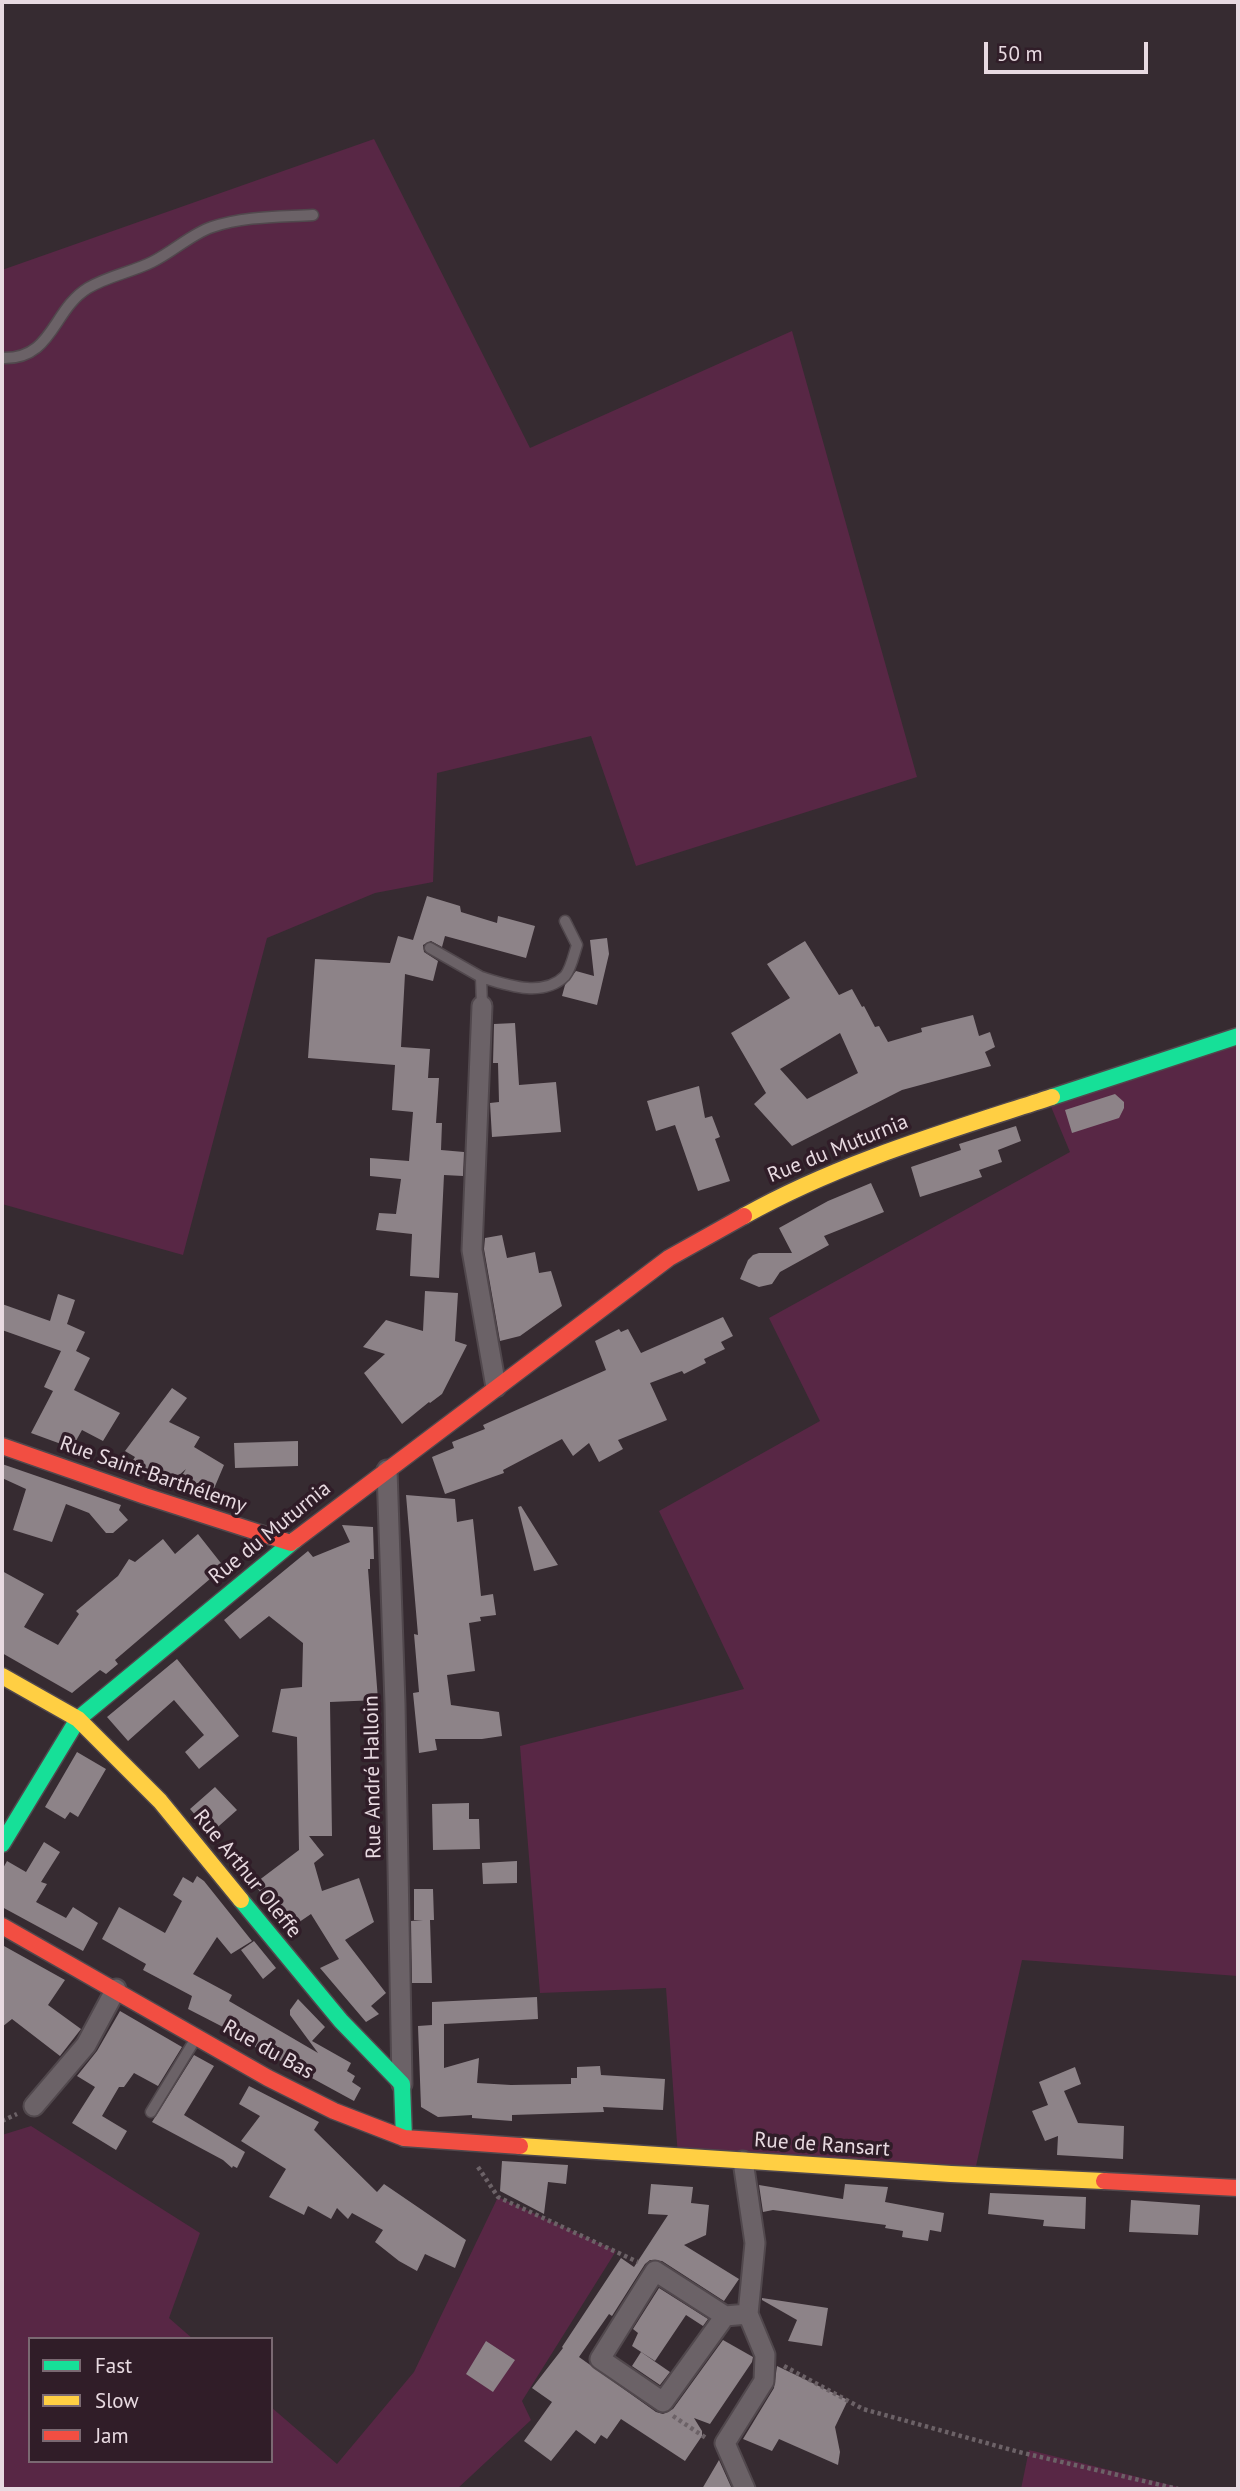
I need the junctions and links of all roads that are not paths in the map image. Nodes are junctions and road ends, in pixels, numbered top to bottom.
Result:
1 (313, 215) dead end
2 (2, 358) edge
3 (565, 921) dead end
4 (430, 948) dead end
5 (481, 977) junction
6 (482, 1006) joint
7 (1238, 1036) edge
8 (496, 1387) junction
9 (2, 1446) edge
10 (387, 1470) junction
11 (291, 1544) junction
12 (2, 1676) edge
13 (78, 1719) junction
14 (2, 1844) edge
15 (2, 1926) edge
16 (116, 1989) junction
17 (197, 2037) junction
18 (402, 2084) junction
19 (34, 2106) dead end
20 (151, 2112) dead end
21 (404, 2138) junction
22 (743, 2161) junction
23 (1238, 2188) edge
24 (748, 2314) junction
25 (725, 2316) junction
26 (745, 2489) edge

1 - 2 lane
3 - 5 lane
4 - 5 lane
5 - 6 lane
6 - 8 street
7 - 8 street, Rue du Muturnia
8 - 10 street, Rue du Muturnia
9 - 11 street, Rue Saint-Barthélemy
10 - 11 street, Rue du Muturnia
10 - 18 street, Rue André Halloin
11 - 13 street, Rue du Muturnia
12 - 13 street, Rue Arthur Oleffe
13 - 14 street, Rue du Muturnia
13 - 18 street, Rue Arthur Oleffe
15 - 16 street, Rue du Bas
16 - 17 street, Rue du Bas
16 - 19 street
17 - 20 lane
17 - 21 street, Rue du Bas
18 - 21 street
21 - 22 street, Rue de Ransart
22 - 23 street, Rue de Ransart
22 - 24 street
24 - 25 street
24 - 26 street
25 - 25 street

